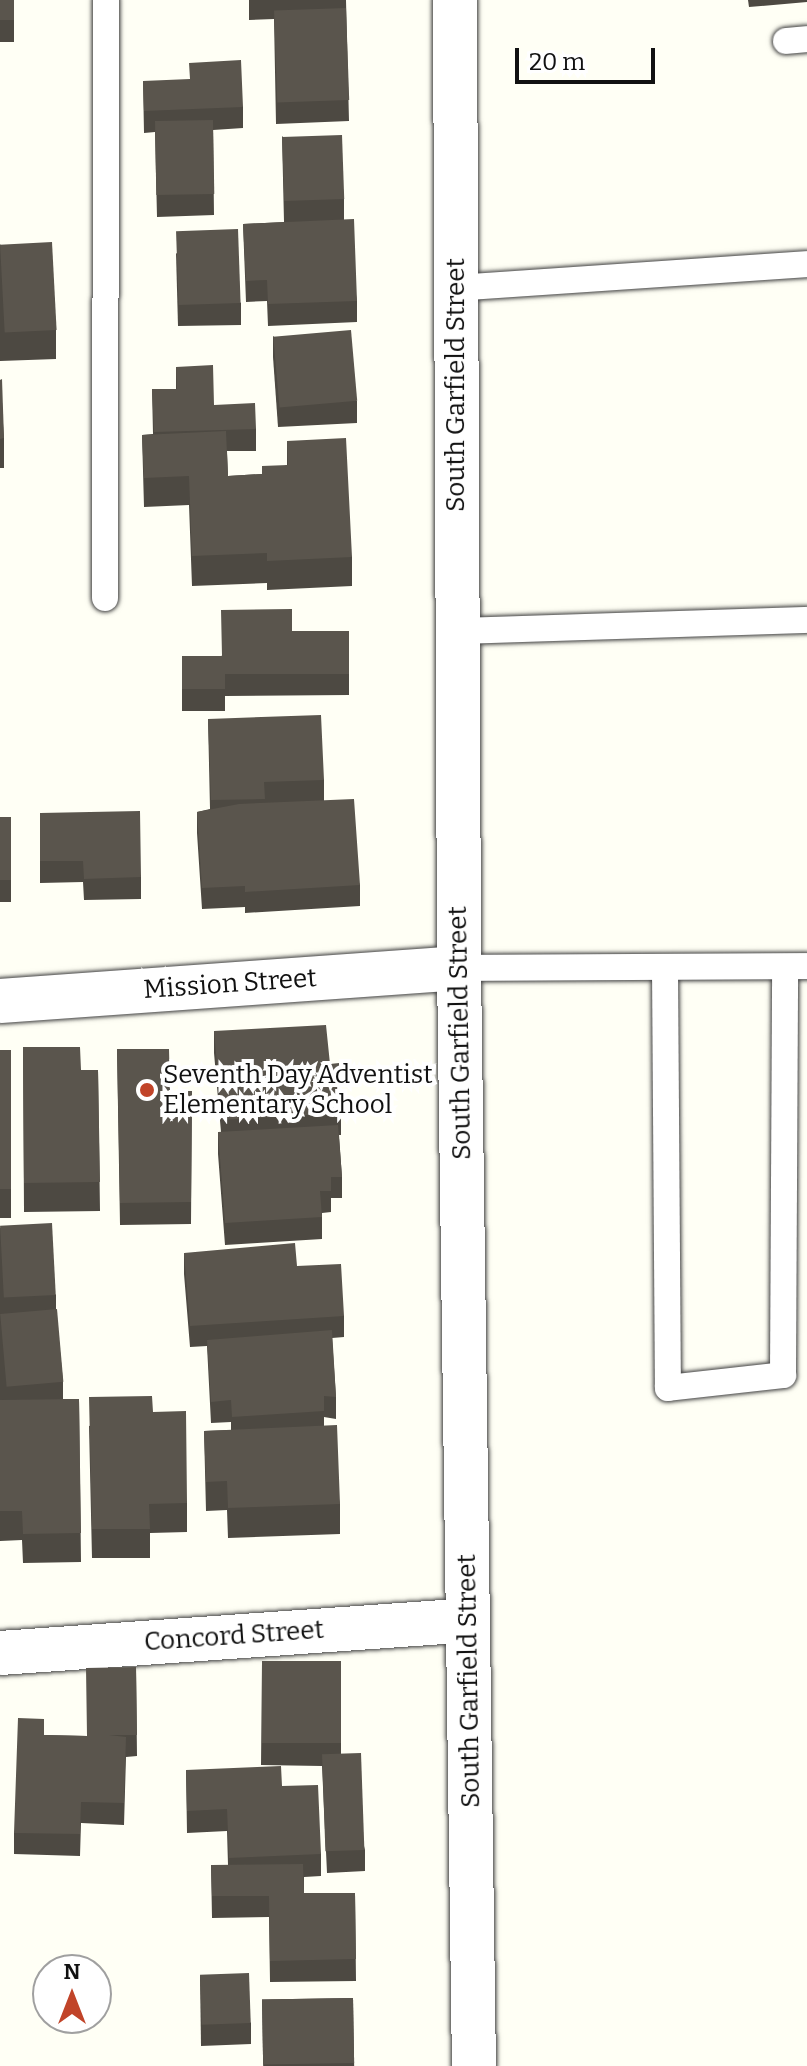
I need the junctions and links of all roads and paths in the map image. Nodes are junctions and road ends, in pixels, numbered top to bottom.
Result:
1 (106, 0) edge
2 (455, 0) edge
3 (807, 264) edge
4 (455, 288) junction
5 (105, 598) dead end
6 (807, 620) edge
7 (457, 631) junction
8 (796, 967) edge
9 (459, 968) junction
10 (665, 968) junction
11 (0, 1001) edge
12 (468, 1620) junction
13 (0, 1653) edge
14 (474, 2066) edge

1 - 5 lane
2 - 4 street, South Garfield Street
3 - 4 lane
4 - 7 street, South Garfield Street
6 - 7 lane
7 - 9 street, South Garfield Street
8 - 10 lane
8 - 10 lane
9 - 10 lane
9 - 11 street, Mission Street
9 - 12 street, South Garfield Street
12 - 13 street, Concord Street
12 - 14 street, South Garfield Street

